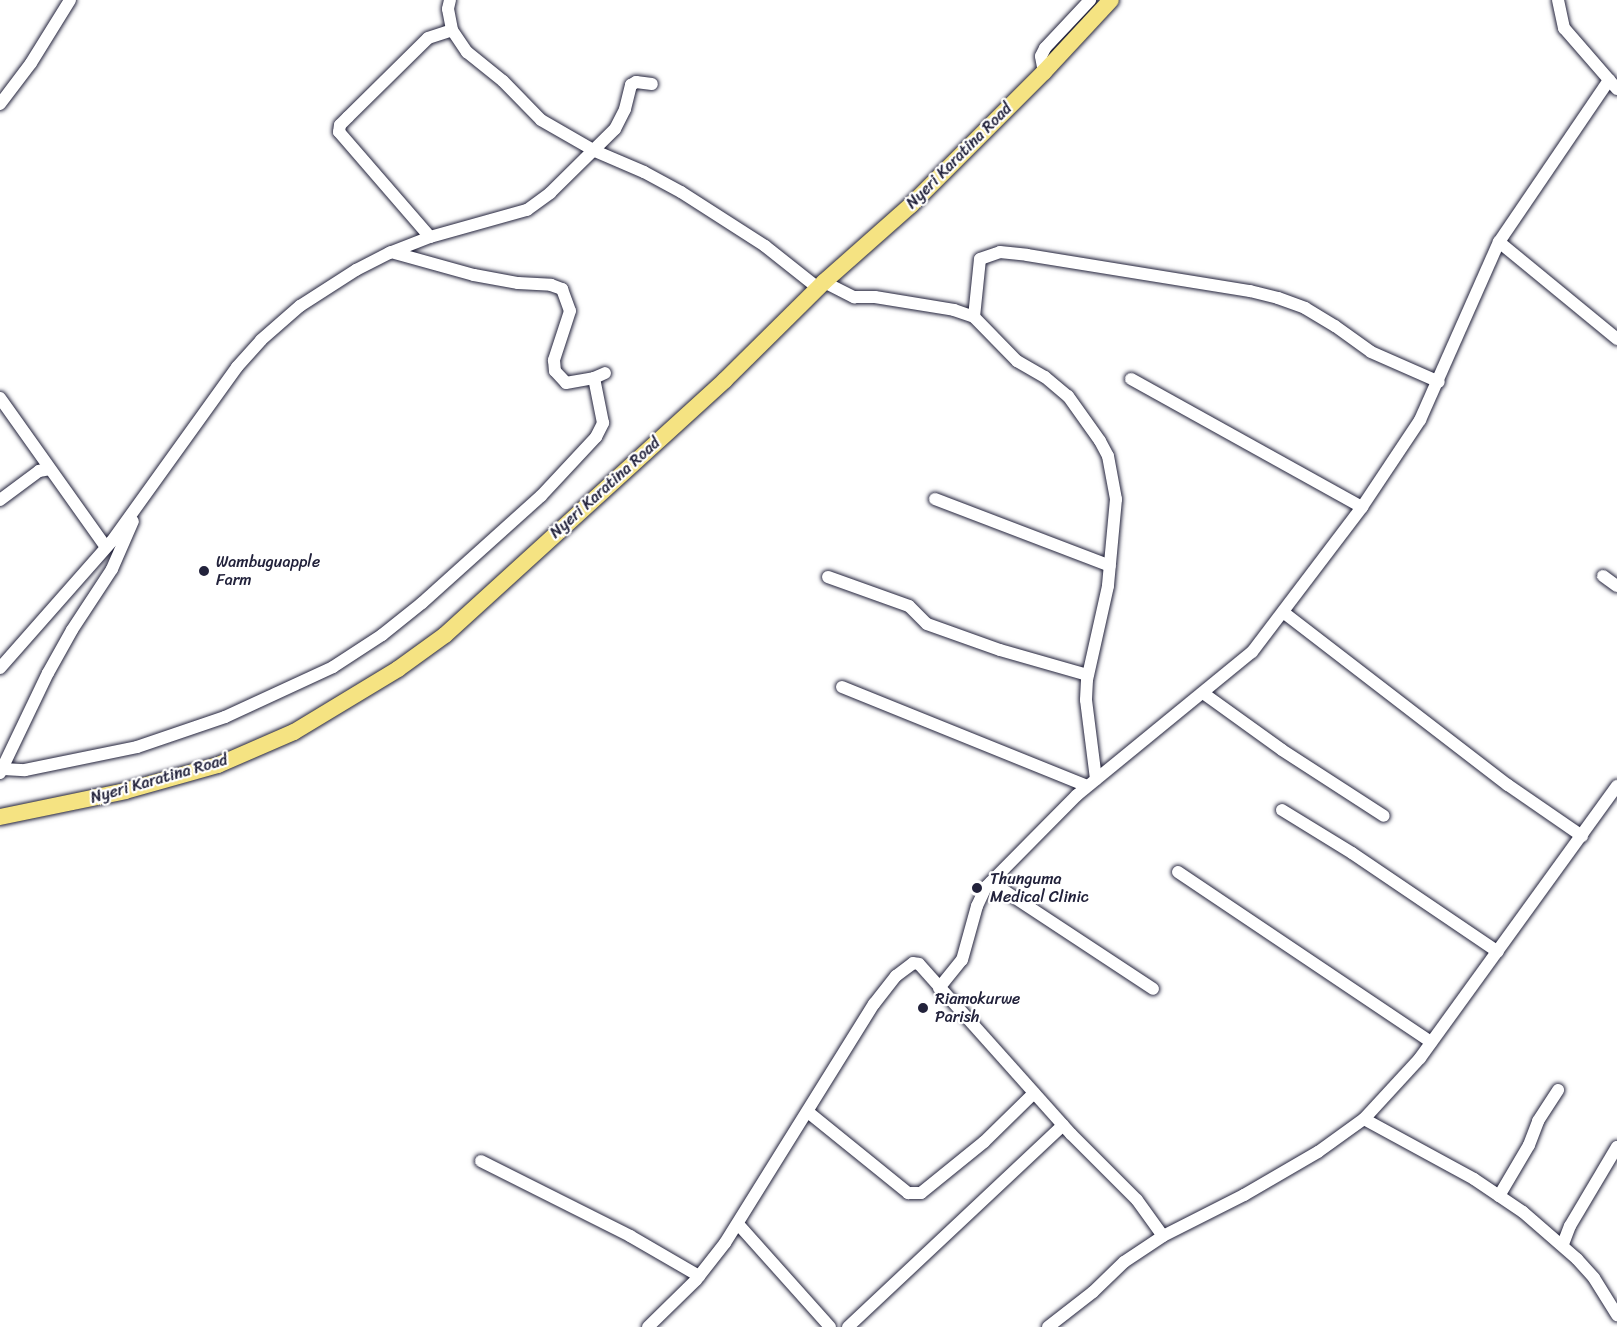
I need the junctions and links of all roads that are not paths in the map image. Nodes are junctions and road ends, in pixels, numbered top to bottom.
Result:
1 (70, 0) edge
2 (450, 0) edge
3 (1090, 0) edge
4 (1111, 0) edge
5 (1558, 0) edge
6 (452, 30) junction
7 (1044, 72) junction
8 (652, 84) dead end
9 (1615, 85) edge
10 (0, 104) edge
11 (595, 151) junction
12 (430, 237) junction
13 (1499, 242) junction
14 (392, 252) junction
15 (821, 285) junction
16 (974, 317) junction
17 (1617, 339) edge
18 (1131, 379) dead end
19 (1438, 381) junction
20 (0, 398) edge
21 (50, 469) junction
22 (935, 499) dead end
23 (0, 500) edge
24 (142, 501) junction
25 (1362, 507) junction
26 (106, 548) junction
27 (1110, 566) junction
28 (1603, 576) dead end
29 (828, 577) dead end
30 (1617, 585) edge
31 (1283, 612) junction
32 (0, 668) edge
33 (1088, 675) junction
34 (842, 687) dead end
35 (1203, 693) junction
36 (1, 772) edge
37 (1091, 783) junction
38 (1617, 786) edge
39 (1282, 810) dead end
40 (1384, 816) dead end
41 (0, 817) edge
42 (1582, 836) junction
43 (1178, 872) dead end
44 (991, 882) junction
45 (1498, 952) junction
46 (939, 988) junction
47 (1153, 989) dead end
48 (1431, 1042) junction
49 (1558, 1090) dead end
50 (1034, 1093) junction
51 (807, 1112) junction
52 (1364, 1119) junction
53 (1063, 1125) junction
54 (1617, 1147) edge
55 (481, 1161) dead end
56 (1499, 1196) junction
57 (738, 1224) junction
58 (1163, 1236) junction
59 (1563, 1244) junction
60 (699, 1276) junction
61 (1617, 1315) edge
62 (648, 1327) edge
63 (830, 1327) edge
64 (848, 1327) edge
65 (1048, 1327) edge

1 - 10 street
2 - 6 street
3 - 7 street
4 - 7 highway, Nyeri Karatina Road
5 - 9 street
6 - 11 street
6 - 12 street
7 - 15 highway, Nyeri Karatina Road
8 - 11 street
9 - 13 street
11 - 12 street
11 - 15 street
12 - 14 street
13 - 17 street
13 - 19 street
14 - 24 street
14 - 36 street
15 - 16 street
15 - 41 highway, Nyeri Karatina Road
16 - 19 street
16 - 27 street
18 - 25 street
19 - 25 street
20 - 21 street
21 - 23 street
21 - 26 street
22 - 27 street
24 - 26 street
24 - 36 street
25 - 31 street
26 - 32 street
27 - 33 street
28 - 30 street
29 - 33 street
31 - 35 street
31 - 42 street
33 - 37 street
34 - 37 street
35 - 37 street
35 - 40 street
37 - 44 street
38 - 42 street
39 - 45 street
42 - 45 street
43 - 48 street
44 - 46 street
44 - 47 street
45 - 48 street
46 - 50 street
46 - 51 street
48 - 52 street
49 - 56 street
50 - 51 street
50 - 53 street
51 - 57 street
52 - 56 street
52 - 58 street
53 - 58 street
53 - 64 street
54 - 59 street
55 - 60 street
56 - 59 street
57 - 60 street
57 - 63 street
58 - 65 street
59 - 61 street
60 - 62 street

